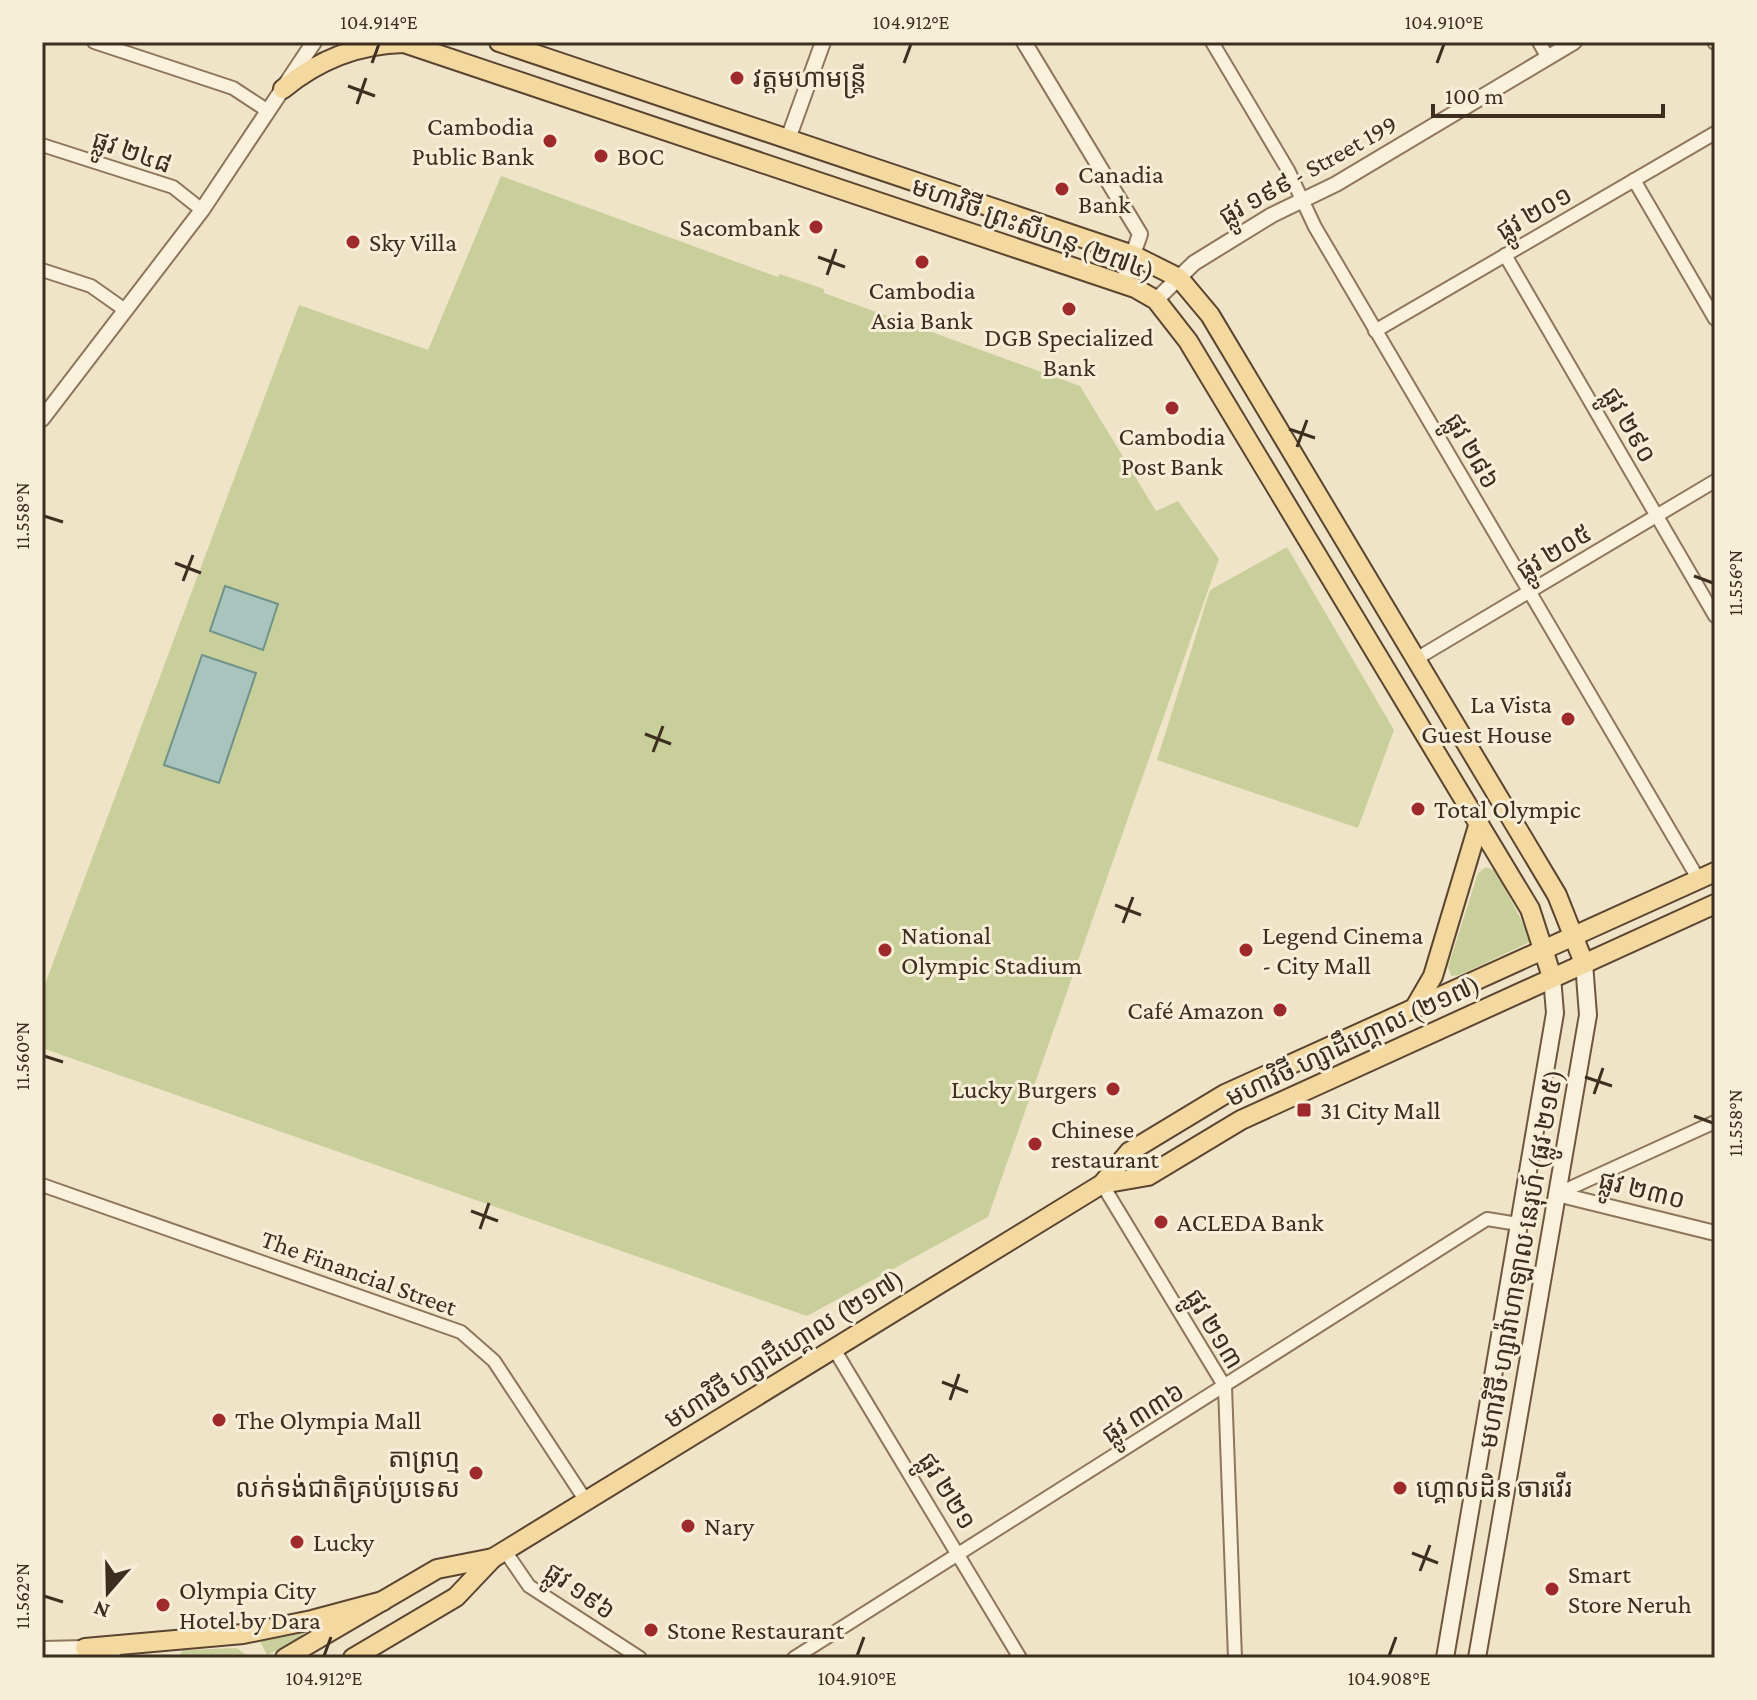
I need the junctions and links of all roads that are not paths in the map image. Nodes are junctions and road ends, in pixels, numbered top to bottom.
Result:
1 (94, 42) edge
2 (314, 42) edge
3 (402, 42) edge
4 (499, 42) edge
5 (823, 42) edge
6 (1024, 42) edge
7 (1212, 42) edge
8 (1539, 42) edge
9 (1574, 42) edge
10 (1548, 58) junction
11 (283, 89) junction
12 (268, 111) junction
13 (1715, 133) edge
14 (788, 139) junction
15 (42, 145) edge
16 (1634, 180) junction
17 (1303, 200) junction
18 (202, 210) junction
19 (1133, 255) junction
20 (1505, 255) junction
21 (42, 270) edge
22 (1179, 278) junction
23 (1123, 284) junction
24 (1156, 300) junction
25 (125, 310) junction
26 (1715, 319) edge
27 (1375, 331) junction
28 (47, 402) edge
29 (42, 419) edge
30 (1715, 481) edge
31 (1657, 516) junction
32 (1529, 592) junction
33 (1715, 616) edge
34 (1416, 659) junction
35 (1478, 826) junction
36 (1707, 876) edge
37 (1715, 904) edge
38 (1574, 935) junction
39 (1545, 948) junction
40 (1584, 963) junction
41 (1552, 977) junction
42 (1414, 1008) junction
43 (1715, 1122) edge
44 (1102, 1184) junction
45 (42, 1185) edge
46 (1557, 1194) junction
47 (1518, 1224) junction
48 (1715, 1233) edge
49 (834, 1349) junction
50 (1225, 1387) junction
51 (586, 1501) junction
52 (499, 1554) junction
53 (960, 1554) junction
54 (383, 1601) junction
55 (85, 1648) junction
56 (42, 1649) edge
57 (58, 1658) edge
58 (114, 1658) edge
59 (285, 1658) edge
60 (353, 1658) edge
61 (640, 1658) edge
62 (794, 1658) edge
63 (1020, 1658) edge
64 (1235, 1658) edge
65 (1445, 1658) edge
66 (1477, 1658) edge

1 - 12 street
2 - 11 street
3 - 11 main road
3 - 23 main road, មហាវិថី ព្រះសីហនុ (២៧៤)
4 - 14 main road, មហាវិថី ព្រះសីហនុ (២៧៤)
5 - 14 street
6 - 19 street
7 - 17 street, ផ្លូវ ២៨៦
8 - 10 street
9 - 10 street, ផ្លូវ ១៩៩ - Street 199
10 - 17 street, ផ្លូវ ១៩៩ - Street 199
11 - 12 street
12 - 18 street
13 - 16 street, ផ្លូវ ២០១
14 - 19 main road, មហាវិថី ព្រះសីហនុ (២៧៤)
15 - 18 street, ផ្លូវ ២៤៨
16 - 20 street, ផ្លូវ ២០១
16 - 26 street
17 - 22 street, ផ្លូវ ១៩៩ - Street 199
17 - 27 street, ផ្លូវ ២៨៦
18 - 25 street
19 - 22 main road, មហាវិថី ព្រះសីហនុ (២៧៤)
19 - 23 street
20 - 27 street, ផ្លូវ ២០១
20 - 31 street, ផ្លូវ ២៩០
21 - 25 street
22 - 24 street, ផ្លូវ ១៩៩ - Street 199
22 - 34 main road, មហាវិថី ព្រះសីហនុ (២៧៤)
23 - 24 main road, មហាវិថី ព្រះសីហនុ (២៧៤)
24 - 35 main road, មហាវិថី ព្រះសីហនុ (២៧៤)
25 - 28 street
27 - 32 street, ផ្លូវ ២៨៦
28 - 29 street
30 - 31 street, ផ្លូវ ២០៥
31 - 32 street, ផ្លូវ ២០៥
31 - 33 street, ផ្លូវ ២៩០
32 - 34 street, ផ្លូវ ២០៥
32 - 36 street, ផ្លូវ ២៨៦
34 - 38 main road, មហាវិថី ព្រះសីហនុ (២៧៤)
35 - 39 main road, មហាវិថី ព្រះសីហនុ (២៧៤)
35 - 42 main road
36 - 38 main road, មហាវិថី ហ្សាដឹហ្គោល (២១៧)
37 - 40 main road, មហាវិថី ហ្សាដឹហ្គោល (២១៧)
38 - 39 main road, មហាវិថី ហ្សាដឹហ្គោល (២១៧)
38 - 40 main road, មហាវិថី ព្រះសីហនុ (២៧៤)
39 - 41 main road, មហាវិថី ព្រះសីហនុ (២៧៤)
39 - 42 main road, មហាវិថី ហ្សាដឹហ្គោល (២១៧)
40 - 41 main road, មហាវិថី ហ្សាដឹហ្គោល (២១៧)
40 - 46 main road, មហាវិថី ហ្សាវ៉ាហាឡាល នេរុហ៍ (ផ្លូវ ២១៥)
41 - 44 main road, មហាវិថី ហ្សាដឹហ្គោល (២១៧)
41 - 47 main road, មហាវិថី ហ្សាវ៉ាហាឡាល នេរុហ៍ (ផ្លូវ ២១៥)
42 - 44 main road, មហាវិថី ហ្សាដឹហ្គោល (២១៧)
43 - 46 street
44 - 49 main road, មហាវិថី ហ្សាដឹហ្គោល (២១៧)
44 - 50 street, ផ្លូវ ២១៣
45 - 51 street, The Financial Street
46 - 48 street, ផ្លូវ ២៣០
46 - 66 main road, មហាវិថី ហ្សាវ៉ាហាឡាល នេរុហ៍ (ផ្លូវ ២១៥)
47 - 50 street, ផ្លូវ ៣៣៦
47 - 65 main road, មហាវិថី ហ្សាវ៉ាហាឡាល នេរុហ៍ (ផ្លូវ ២១៥)
49 - 51 main road, មហាវិថី ហ្សាដឹហ្គោល (២១៧)
49 - 53 street, ផ្លូវ ២២១
50 - 53 street, ផ្លូវ ៣៣៦
50 - 64 street, ផ្លូវ ២១៣
51 - 52 main road, មហាវិថី ហ្សាដឹហ្គោល (២១៧)
52 - 54 main road, មហាវិថី ហ្សាដឹហ្គោល (២១៧)
52 - 60 main road, មហាវិថី ហ្សាដឹហ្គោល (២១៧)
52 - 61 street, ផ្លូវ ១៩៦
53 - 62 street, ផ្លូវ ៣៣៦
53 - 63 street, ផ្លូវ ២២១
54 - 55 main road
54 - 59 main road, មហាវិថី ហ្សាដឹហ្គោល (២១៧)
55 - 56 street
55 - 58 street
56 - 57 street

